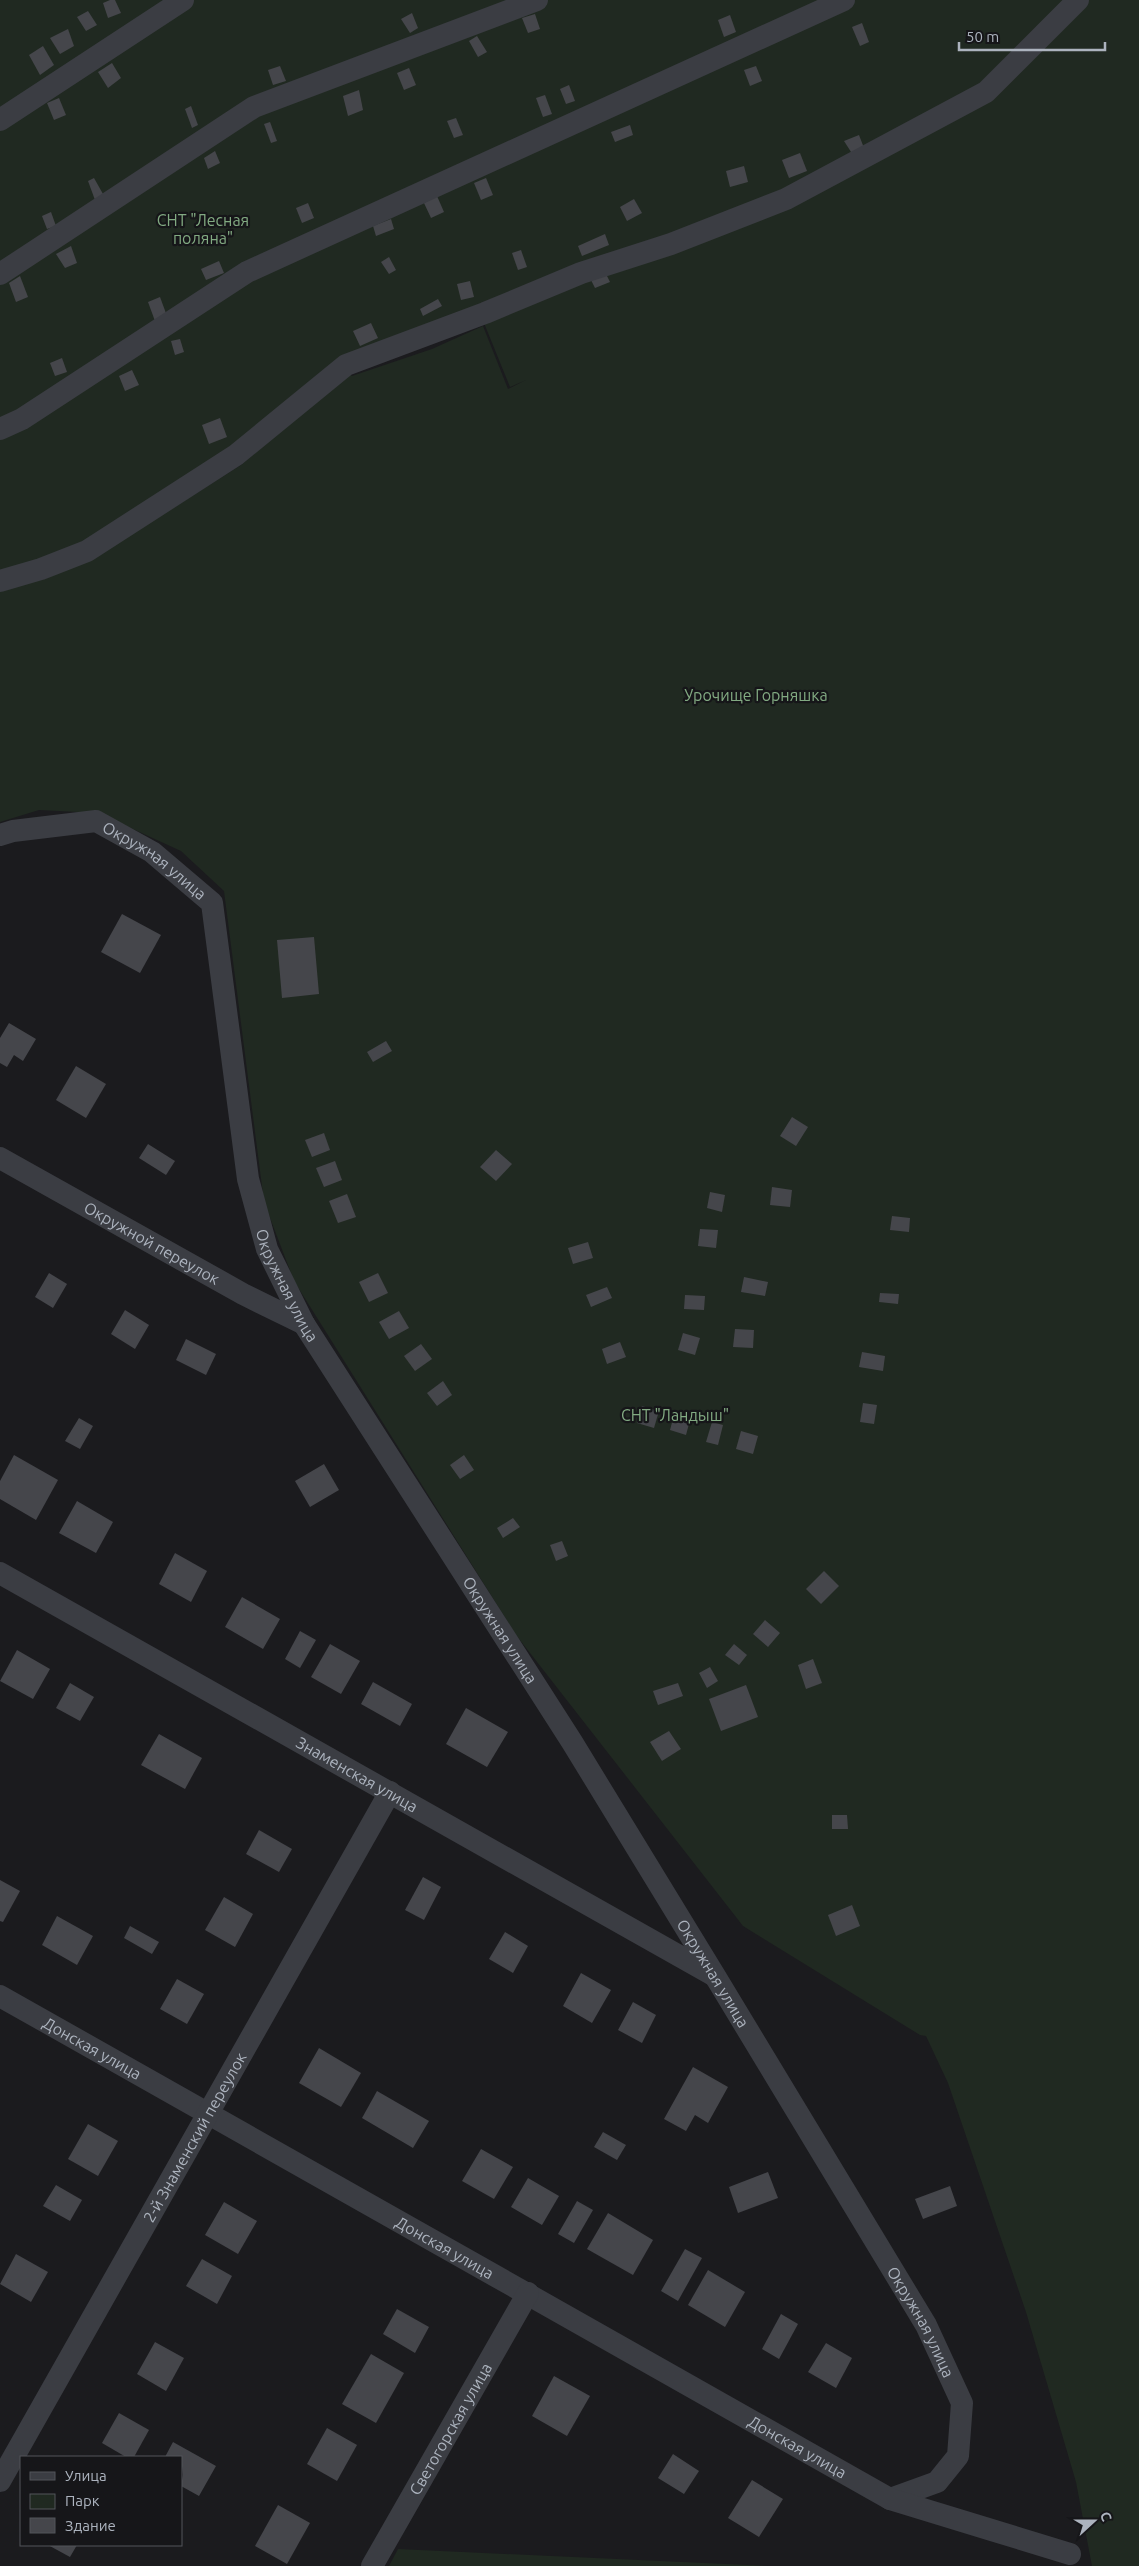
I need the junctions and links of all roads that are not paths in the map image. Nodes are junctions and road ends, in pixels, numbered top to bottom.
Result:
1 (183, 0) edge
2 (537, 0) edge
3 (844, 0) edge
4 (1078, 0) edge
5 (0, 120) edge
6 (0, 274) edge
7 (0, 429) edge
8 (0, 581) edge
9 (0, 835) edge
10 (0, 1158) edge
11 (304, 1324) junction
12 (0, 1573) edge
13 (390, 1792) junction
14 (715, 1976) junction
15 (0, 1996) edge
16 (207, 2114) junction
17 (528, 2294) junction
18 (0, 2481) edge
19 (890, 2500) junction
20 (1070, 2554) dead end
21 (372, 2566) edge

1 - 5 street
2 - 6 street
3 - 7 street
4 - 8 street
9 - 11 street, Окружная улица
10 - 11 street, Окружной переулок
11 - 14 street, Окружная улица
12 - 13 street, Знаменская улица
13 - 14 street, Знаменская улица
13 - 16 street, 2-й Знаменский переулок
14 - 19 street, Окружная улица
15 - 16 street, Донская улица
16 - 17 street, Донская улица
16 - 18 street, 2-й Знаменский переулок
17 - 19 street, Донская улица
17 - 21 street, Светогорская улица
19 - 20 street, Донская улица

